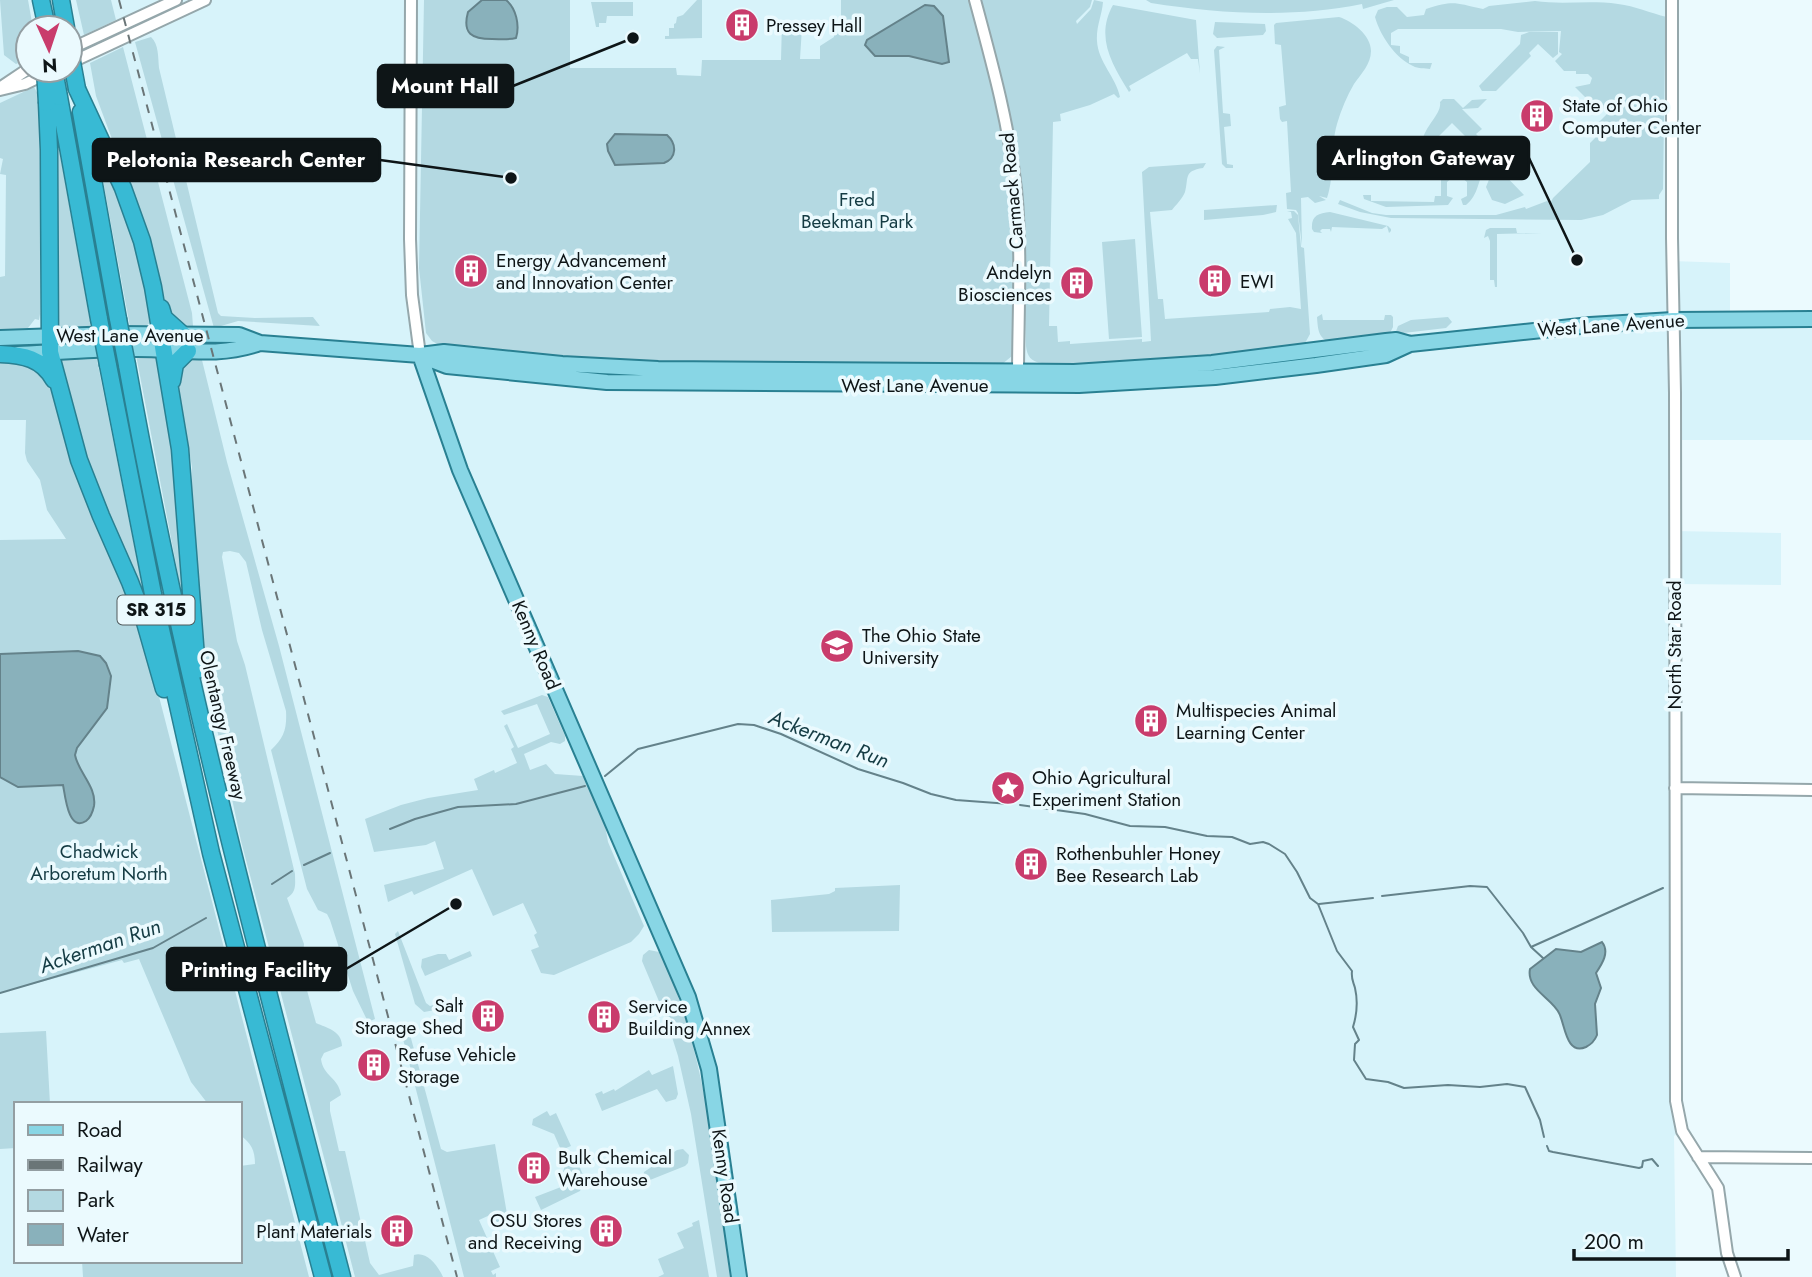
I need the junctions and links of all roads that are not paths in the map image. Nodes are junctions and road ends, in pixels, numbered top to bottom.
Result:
1 (176, 0) edge
2 (205, 0) edge
3 (411, 0) edge
4 (975, 0) edge
5 (1672, 0) edge
6 (84, 43) edge
7 (84, 56) edge
8 (25, 84) edge
9 (49, 84) edge
10 (54, 84) edge
11 (76, 84) edge
12 (0, 89) edge
13 (77, 89) junction
14 (53, 100) junction
15 (153, 287) junction
16 (1812, 319) edge
17 (1673, 320) junction
18 (50, 335) junction
19 (183, 335) junction
20 (0, 338) edge
21 (162, 342) junction
22 (260, 343) junction
23 (188, 351) junction
24 (50, 352) junction
25 (0, 354) edge
26 (420, 355) junction
27 (1018, 379) junction
28 (60, 392) junction
29 (172, 401) junction
30 (203, 735) junction
31 (1675, 788) junction
32 (1812, 790) edge
33 (211, 853) junction
34 (1698, 1157) junction
35 (1812, 1158) edge
36 (323, 1277) edge
37 (342, 1277) edge
38 (739, 1277) edge
39 (1735, 1277) edge

1 - 6 street
2 - 7 street
3 - 26 street, Kenny Road
4 - 27 street, Carmack Road
5 - 17 street, North Star Road
8 - 12 street
9 - 14 highway, bridge
10 - 14 highway, Olentangy Freeway / SR 315, bridge
11 - 13 highway, Olentangy Freeway / SR 315, bridge
13 - 15 highway
13 - 30 highway, Olentangy Freeway / SR 315, bridge
14 - 18 highway
14 - 33 highway, Olentangy Freeway / SR 315, bridge
15 - 19 highway
15 - 21 highway
16 - 17 main road, West Lane Avenue
17 - 27 main road, West Lane Avenue
17 - 31 street, North Star Road
18 - 20 main road, West Lane Avenue
18 - 21 main road, West Lane Avenue
18 - 24 highway
19 - 21 main road, West Lane Avenue
19 - 22 main road, West Lane Avenue
21 - 23 main road, West Lane Avenue
21 - 24 main road, West Lane Avenue
21 - 29 highway
22 - 23 main road, West Lane Avenue
22 - 26 main road, West Lane Avenue
23 - 29 highway
24 - 25 main road, West Lane Avenue
24 - 28 highway
25 - 28 highway
26 - 27 main road, West Lane Avenue
26 - 38 main road, Kenny Road
28 - 33 highway
29 - 30 highway
30 - 37 highway, Olentangy Freeway / SR 315
31 - 32 street
31 - 34 street, North Star Road
33 - 36 highway, Olentangy Freeway / SR 315
34 - 35 street
34 - 39 street, North Star Road

